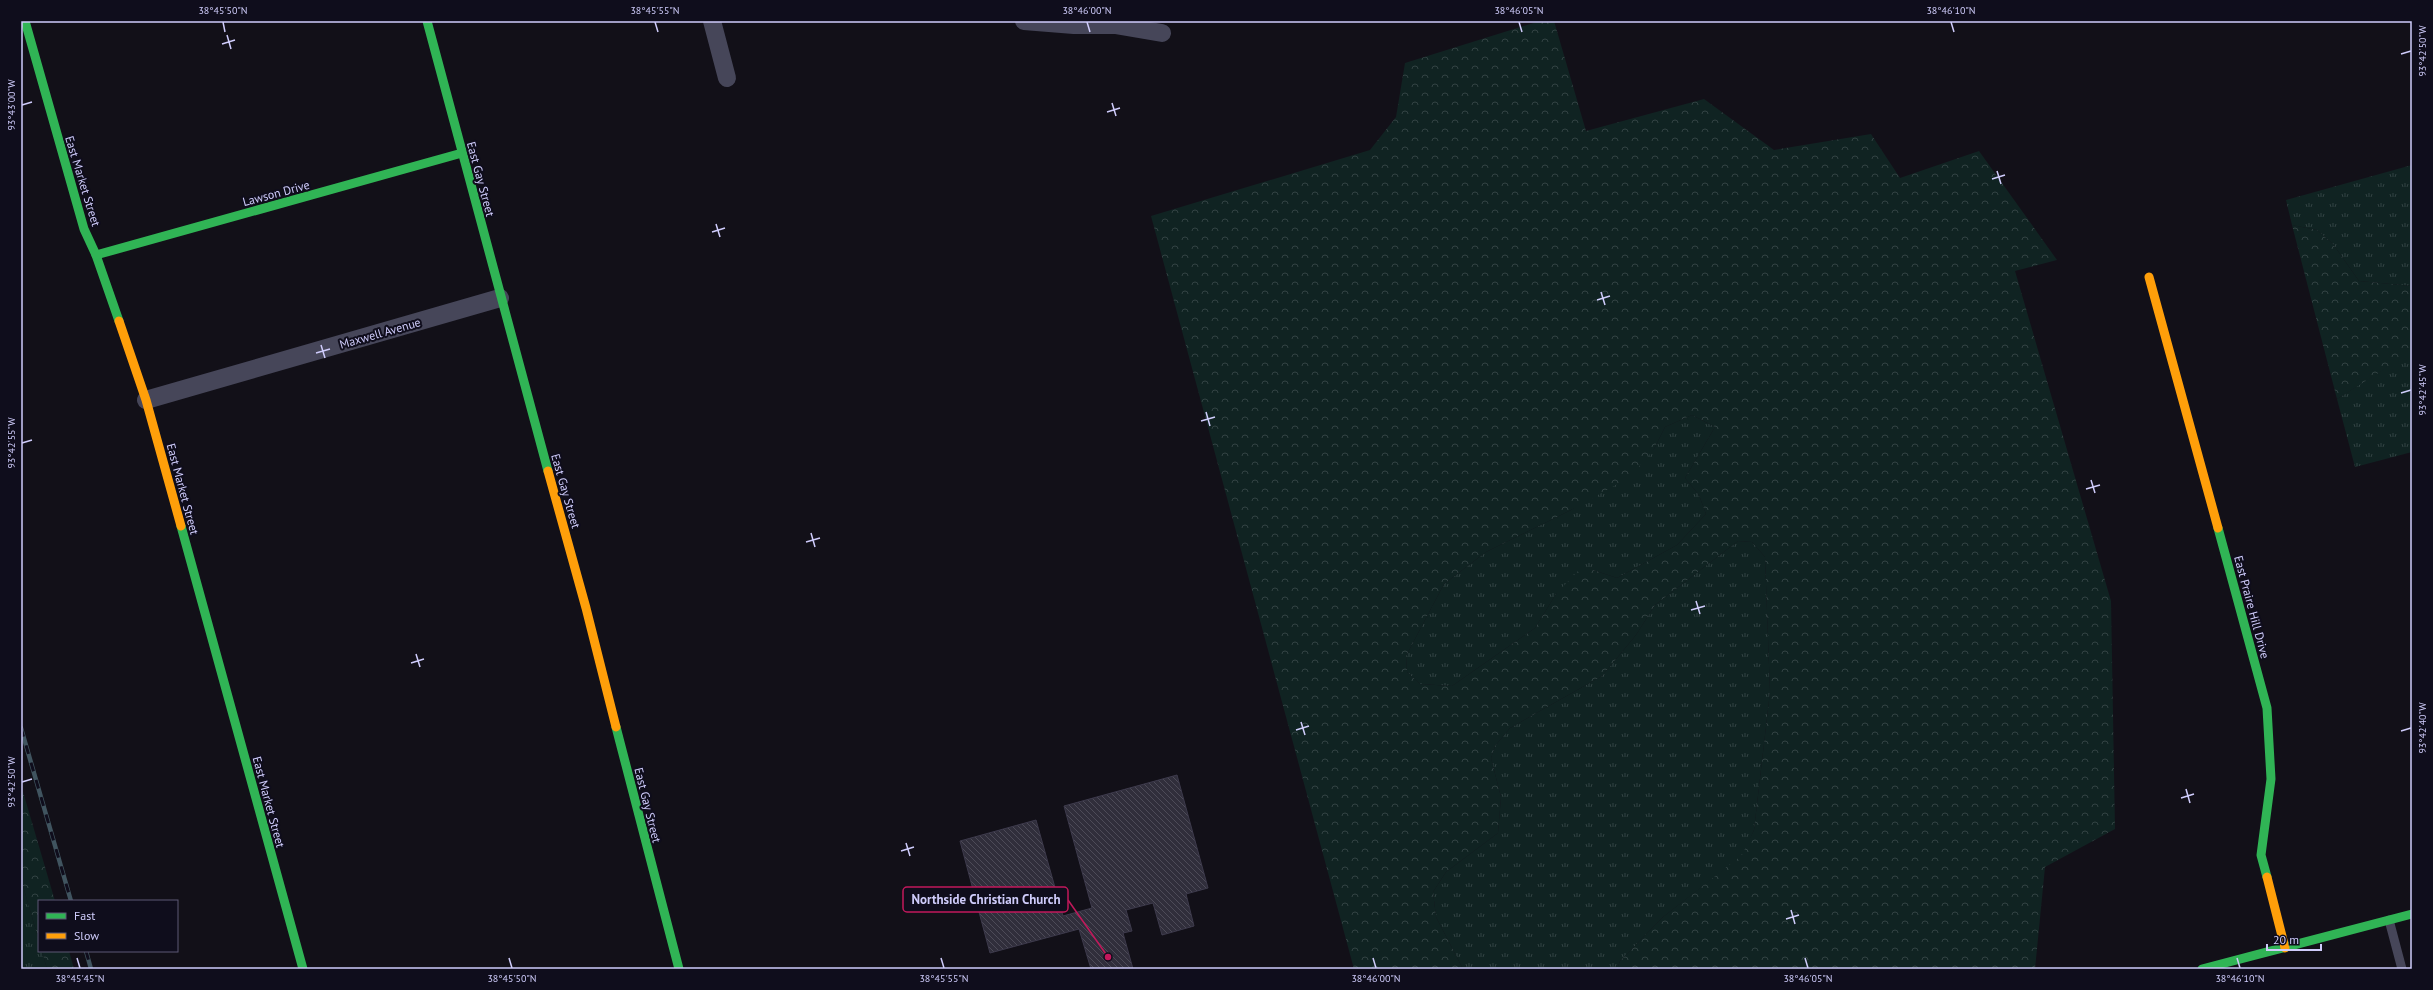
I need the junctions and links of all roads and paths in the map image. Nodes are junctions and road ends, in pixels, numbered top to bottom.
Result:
1 (25, 21) edge
2 (427, 21) edge
3 (712, 21) edge
4 (1024, 21) edge
5 (1162, 33) dead end
6 (727, 78) dead end
7 (462, 153) junction
8 (96, 254) junction
9 (2149, 278) dead end
10 (500, 298) junction
11 (146, 400) junction
12 (2412, 914) edge
13 (2389, 920) junction
14 (2285, 948) junction
15 (303, 969) edge
16 (679, 969) edge
17 (2202, 969) edge
18 (2402, 969) edge

1 - 8 street, East Market Street
2 - 7 street, East Gay Street
3 - 6 street
4 - 5 street
7 - 8 street, Lawson Drive
7 - 10 street, East Gay Street
8 - 11 street, East Market Street
9 - 14 street, East Praire Hill Drive
10 - 11 street, Maxwell Avenue
10 - 16 street, East Gay Street
11 - 15 street, East Market Street
12 - 13 street
13 - 14 street
13 - 18 lane
14 - 17 street

